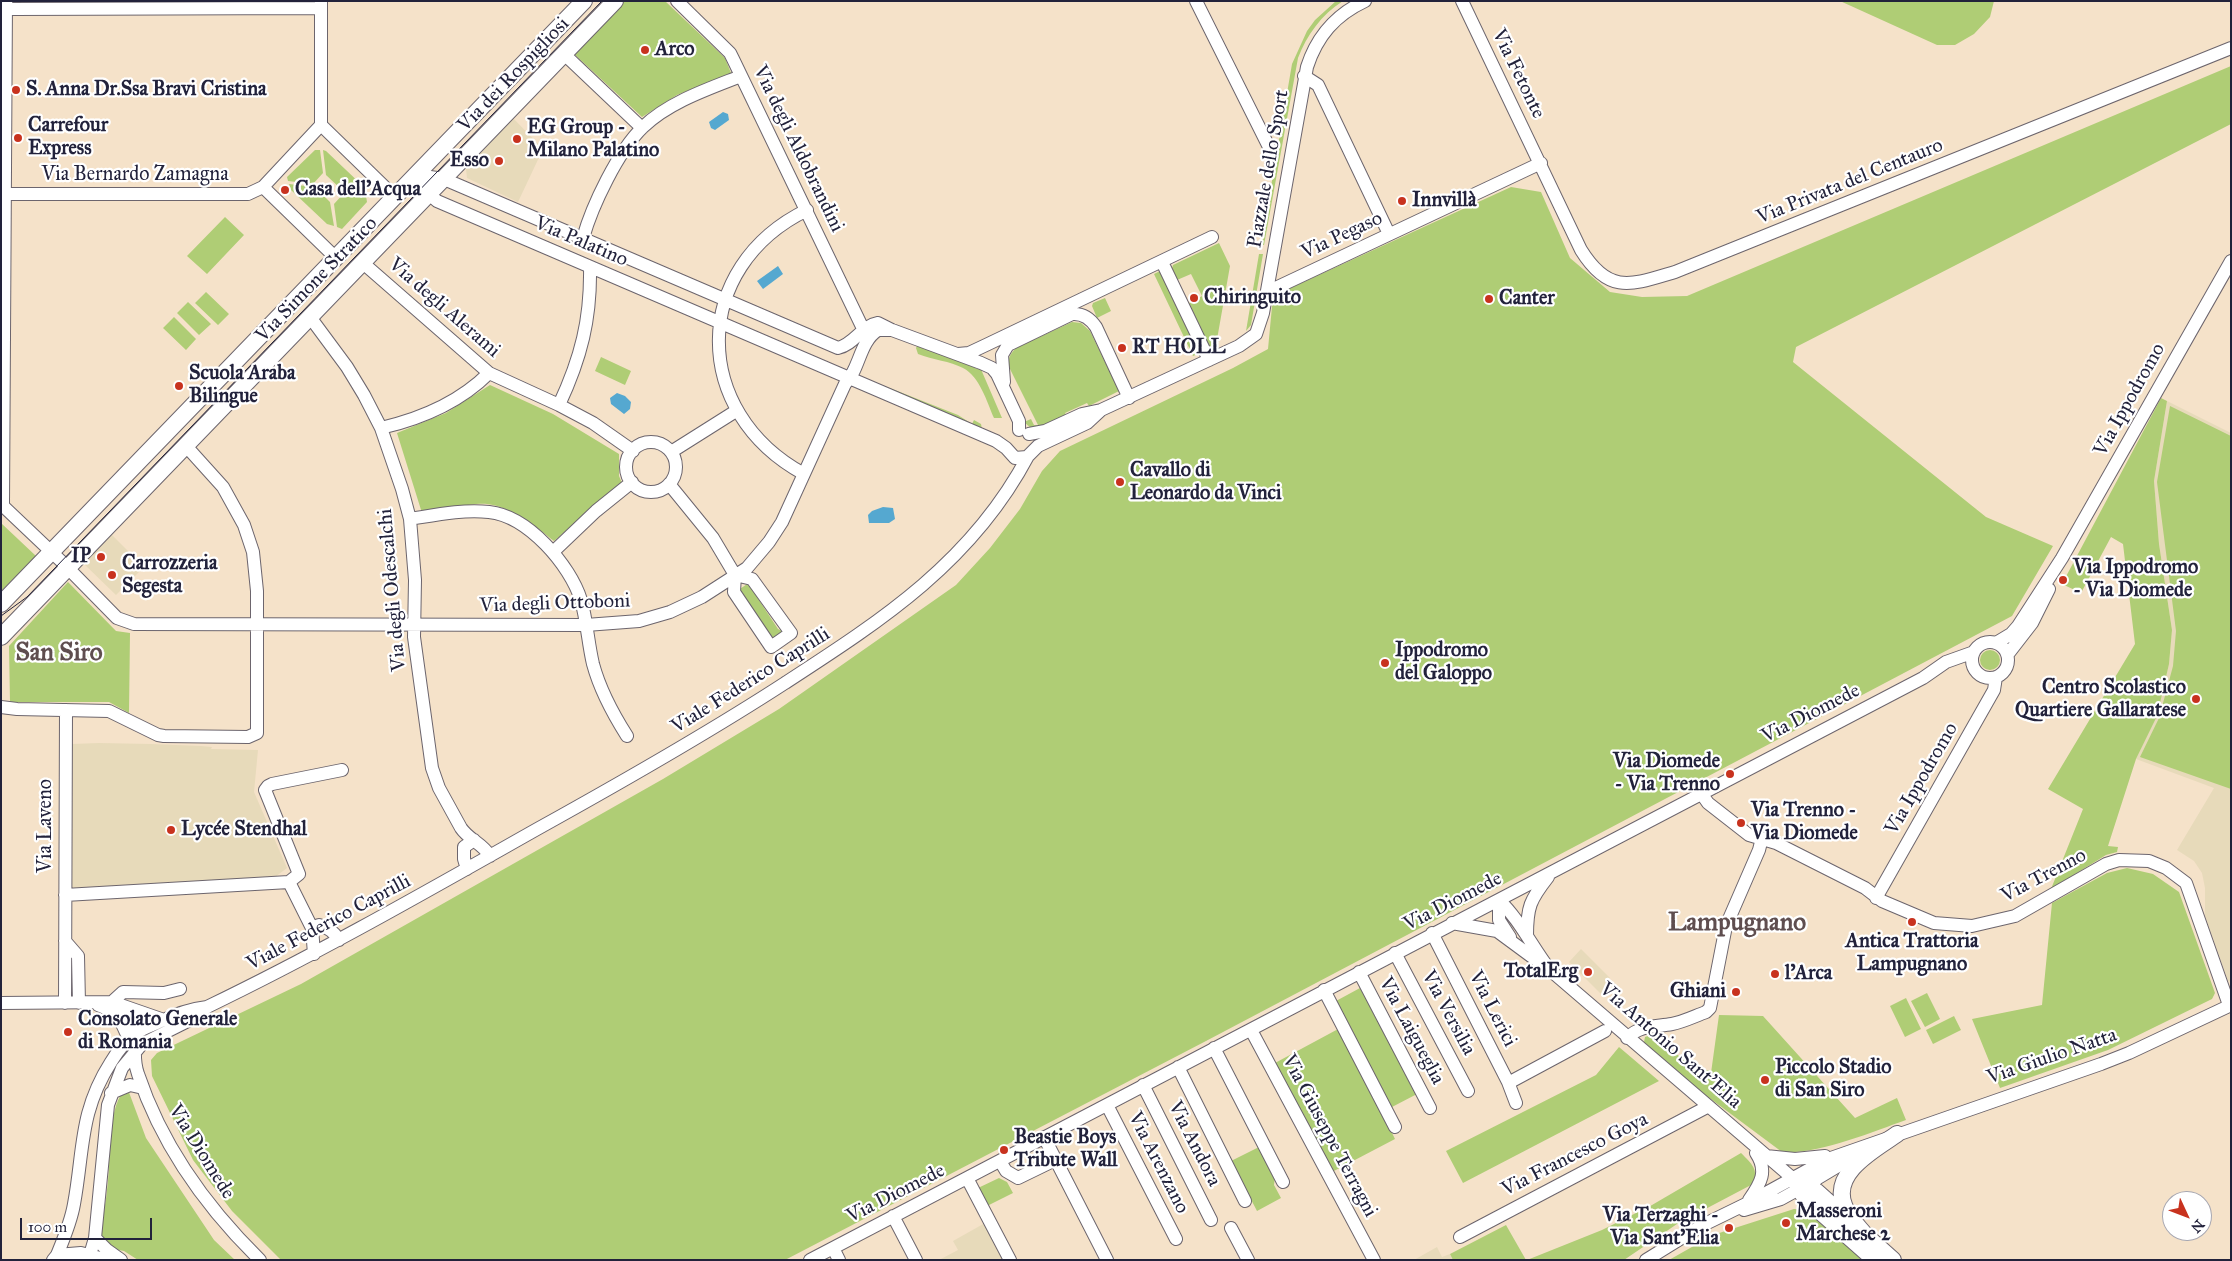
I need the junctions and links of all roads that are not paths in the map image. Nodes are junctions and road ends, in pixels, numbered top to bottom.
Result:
1 (584, 1) edge
2 (615, 1) edge
3 (677, 1) edge
4 (1196, 1) edge
5 (1364, 1) edge
6 (1462, 1) edge
7 (5, 4) edge
8 (321, 4) edge
9 (2231, 48) edge
10 (564, 54) junction
11 (741, 76) junction
12 (1304, 76) junction
13 (321, 125) junction
14 (642, 128) junction
15 (1272, 153) dead end
16 (1541, 163) junction
17 (416, 175) junction
18 (444, 179) junction
19 (263, 187) junction
20 (3, 192) edge
21 (429, 194) junction
22 (395, 197) junction
23 (807, 210) junction
24 (1389, 234) junction
25 (1212, 237) dead end
26 (583, 238) junction
27 (336, 258) junction
28 (2231, 261) edge
29 (363, 262) junction
30 (1162, 262) junction
31 (590, 267) junction
32 (1267, 292) junction
33 (725, 300) junction
34 (310, 318) junction
35 (719, 322) junction
36 (866, 334) junction
37 (3, 351) edge
38 (958, 354) junction
39 (1209, 360) junction
40 (852, 373) junction
41 (489, 374) junction
42 (1004, 389) junction
43 (1129, 398) junction
44 (559, 405) junction
45 (1101, 410) junction
46 (736, 411) junction
47 (381, 428) junction
48 (1024, 432) junction
49 (186, 446) junction
50 (633, 451) junction
51 (671, 452) junction
52 (1008, 452) junction
53 (1030, 453) junction
54 (804, 474) junction
55 (632, 482) junction
56 (669, 484) junction
57 (1002, 498) junction
58 (2, 504) edge
59 (410, 519) junction
60 (52, 552) junction
61 (553, 552) junction
62 (2062, 558) junction
63 (68, 568) junction
64 (735, 575) junction
65 (1, 604) edge
66 (256, 625) junction
67 (586, 625) junction
68 (415, 626) junction
69 (1, 637) edge
70 (1996, 643) junction
71 (1974, 652) junction
72 (2008, 654) junction
73 (1973, 666) junction
74 (1996, 677) junction
75 (1923, 678) junction
76 (1, 706) edge
77 (66, 710) junction
78 (627, 736) dead end
79 (342, 770) dead end
80 (1701, 793) junction
81 (1762, 838) junction
82 (474, 840) junction
83 (490, 856) junction
84 (467, 868) junction
85 (1552, 873) junction
86 (289, 882) junction
87 (65, 895) junction
88 (1876, 898) junction
89 (1499, 900) junction
90 (1452, 923) junction
91 (312, 928) junction
92 (1432, 933) junction
93 (339, 940) junction
94 (65, 941) junction
95 (1522, 942) junction
96 (1395, 953) junction
97 (314, 954) junction
98 (1359, 972) junction
99 (180, 989) dead end
100 (1324, 990) junction
101 (1, 1003) edge
102 (65, 1003) junction
103 (79, 1003) junction
104 (116, 1003) junction
105 (94, 1004) junction
106 (2230, 1005) edge
107 (207, 1007) junction
108 (164, 1020) junction
109 (1251, 1030) junction
110 (1605, 1031) dead end
111 (1627, 1038) junction
112 (133, 1041) junction
113 (1214, 1048) junction
114 (1178, 1067) junction
115 (1512, 1081) dead end
116 (1143, 1086) junction
117 (143, 1088) junction
118 (1468, 1091) dead end
119 (111, 1093) junction
120 (1516, 1103) dead end
121 (1107, 1105) junction
122 (1708, 1107) junction
123 (1430, 1108) dead end
124 (1395, 1127) dead end
125 (1044, 1137) junction
126 (1890, 1137) junction
127 (1746, 1140) junction
128 (1842, 1153) junction
129 (1764, 1156) junction
130 (1055, 1160) junction
131 (1000, 1161) junction
132 (967, 1178) junction
133 (1283, 1182) dead end
134 (1800, 1186) junction
135 (1246, 1201) dead end
136 (1746, 1204) junction
137 (1724, 1215) junction
138 (893, 1216) junction
139 (1211, 1220) dead end
140 (1231, 1228) dead end
141 (1866, 1236) junction
142 (1460, 1237) dead end
143 (95, 1238) junction
144 (1176, 1239) dead end
145 (833, 1248) junction
146 (90, 1255) junction
147 (55, 1257) edge
148 (108, 1260) edge
149 (121, 1260) edge
150 (260, 1260) edge
151 (810, 1260) edge
152 (839, 1260) edge
153 (916, 1260) edge
154 (1010, 1260) edge
155 (1107, 1260) edge
156 (1248, 1260) edge
157 (1374, 1260) edge
158 (1646, 1260) edge
159 (1875, 1260) edge
160 (1893, 1260) edge

1 - 17 main road, Via dei Rospigliosi
2 - 10 main road, Via dei Rospigliosi
3 - 11 street, Via degli Aldobrandini
4 - 15 street
5 - 12 street
6 - 16 street, Via Fetonte
7 - 8 street
7 - 20 street
8 - 13 street
9 - 16 street, Via Privata del Centauro
10 - 14 street
10 - 18 main road, Via dei Rospigliosi
11 - 14 street
11 - 23 street, Via degli Aldobrandini
12 - 24 street, Piazzale dello Sport
12 - 32 street, Piazzale dello Sport
13 - 19 street
13 - 22 street
14 - 26 street
16 - 24 street, Via Pegaso
17 - 18 street
17 - 21 street
17 - 22 main road, Via dei Rospigliosi
18 - 21 main road, Via dei Rospigliosi
18 - 26 street, Via Palatino
19 - 20 street, Via Bernardo Zamagna
19 - 27 street
20 - 37 street
21 - 29 main road, Via Simone Stratico
21 - 31 street, Via Palatino
22 - 27 main road, Via Simone Stratico
23 - 33 street
23 - 36 street, Via degli Aldobrandini
24 - 32 street, Via Pegaso
25 - 30 street
26 - 33 street, Via Palatino
27 - 60 main road, Via Simone Stratico
28 - 62 street, Via Ippodromo
29 - 34 main road, Via Simone Stratico
29 - 41 street, Via degli Alerami
30 - 38 street
30 - 39 street
31 - 35 street, Via Palatino
31 - 44 street
32 - 39 street, Piazzale dello Sport
33 - 35 street
33 - 36 street, Via Palatino
34 - 47 street, Via degli Odescalchi
34 - 49 main road, Via Simone Stratico
35 - 40 street, Via Palatino
35 - 46 street
36 - 38 street
36 - 40 street
37 - 58 street
38 - 42 street
39 - 43 street, Piazzale dello Sport
40 - 52 street
40 - 54 street, Via degli Ottoboni
41 - 44 street, Via degli Alerami
41 - 47 street
42 - 43 street
42 - 48 street
43 - 45 street, Piazzale dello Sport
44 - 50 street, Via degli Alerami
45 - 48 street, Piazzale dello Sport
45 - 53 street, Piazzale dello Sport
46 - 51 street
46 - 54 street
47 - 59 street, Via degli Odescalchi
48 - 52 street
48 - 53 street
49 - 63 main road, Via Simone Stratico
49 - 66 street
50 - 51 street
50 - 55 street
51 - 56 street
52 - 53 street
52 - 57 street, Viale Federico Caprilli
53 - 57 street, Viale Federico Caprilli
54 - 64 street, Via degli Ottoboni
55 - 56 street
55 - 61 street
56 - 64 street
57 - 83 street, Viale Federico Caprilli
58 - 60 street
59 - 61 street
59 - 68 street, Via degli Odescalchi
60 - 63 street
60 - 65 main road, Via Simone Stratico
61 - 67 street
62 - 70 street, Via Ippodromo
62 - 72 street, Via Ippodromo
63 - 66 street, Via degli Ottoboni
63 - 69 main road, Via Simone Stratico
64 - 64 street
64 - 67 street, Via degli Ottoboni
66 - 68 street, Via degli Ottoboni
66 - 77 street
67 - 68 street, Via degli Ottoboni
67 - 78 street
68 - 82 street, Via degli Odescalchi
70 - 71 street
70 - 72 street
71 - 73 street
71 - 75 street, Via Diomede
72 - 74 street
73 - 74 street
73 - 75 street, Via Diomede
74 - 88 street, Via Ippodromo
75 - 80 street, Via Diomede
76 - 77 street
77 - 87 street, Via Laveno
79 - 86 street
80 - 81 street, Via Trenno
80 - 85 street, Via Diomede
81 - 88 street, Via Trenno
81 - 111 street
82 - 83 street
82 - 84 street
83 - 84 street, Viale Federico Caprilli
84 - 93 street, Viale Federico Caprilli
85 - 89 street, Via Diomede
85 - 95 street
86 - 87 street
86 - 91 street
87 - 94 street, Via Laveno
88 - 106 street, Via Trenno
89 - 90 street, Via Diomede
89 - 95 street
90 - 92 street, Via Diomede
90 - 95 street, Via Antonio Sant'Elia
91 - 93 street
91 - 97 street
92 - 96 street, Via Diomede
92 - 120 street, Via Lerici
93 - 97 street, Viale Federico Caprilli
94 - 102 street, Via Laveno
94 - 103 street
95 - 111 street, Via Antonio Sant'Elia
96 - 98 street, Via Diomede
96 - 118 street, Via Versilia
97 - 107 street, Viale Federico Caprilli
98 - 100 street, Via Diomede
98 - 123 street, Via Laigueglia
99 - 104 street
100 - 109 street, Via Diomede
100 - 124 street
101 - 102 street
102 - 103 street
103 - 105 street
104 - 105 street
104 - 108 street
104 - 112 street
105 - 112 street
106 - 126 street, Via Giulio Natta
107 - 108 street, Viale Federico Caprilli
107 - 112 street, Viale Federico Caprilli
108 - 112 street, Viale Federico Caprilli
109 - 113 street, Via Diomede
109 - 157 street, Via Giuseppe Terragni
110 - 115 street
111 - 122 street, Via Antonio Sant'Elia
112 - 117 street, Via Diomede
112 - 119 street, Viale Federico Caprilli
112 - 147 street, Viale Federico Caprilli
113 - 114 street, Via Diomede
113 - 133 street
114 - 116 street, Via Diomede
114 - 135 street
116 - 121 street, Via Diomede
116 - 139 street, Via Andora
117 - 119 street
117 - 150 street, Via Diomede
119 - 143 street, Viale Federico Caprilli
121 - 125 street, Via Diomede
121 - 144 street, Via Arenzano
122 - 127 street, Via Antonio Sant'Elia
122 - 142 street, Via Francesco Goya
125 - 130 street
125 - 131 street, Via Diomede
126 - 128 street, Via Giulio Natta
126 - 134 street, Via Giulio Natta
126 - 141 main road
127 - 129 street, Via Antonio Sant'Elia
127 - 136 street
128 - 129 street, Via Giulio Natta
128 - 134 street, Via Giulio Natta
129 - 134 street, Via Antonio Sant'Elia
130 - 131 street
130 - 155 street
131 - 132 street, Via Diomede
132 - 138 street, Via Diomede
132 - 154 street
134 - 136 street
134 - 137 street
134 - 141 main road, Via Antonio Sant'Elia
134 - 159 main road, Via Antonio Sant'Elia
136 - 137 street
137 - 158 street
138 - 145 street, Via Diomede
138 - 153 street
140 - 156 street
141 - 160 main road, Via Antonio Sant'Elia
143 - 146 street, Viale Federico Caprilli
143 - 149 street
145 - 151 street, Via Diomede
145 - 152 street
146 - 147 street
146 - 148 street

